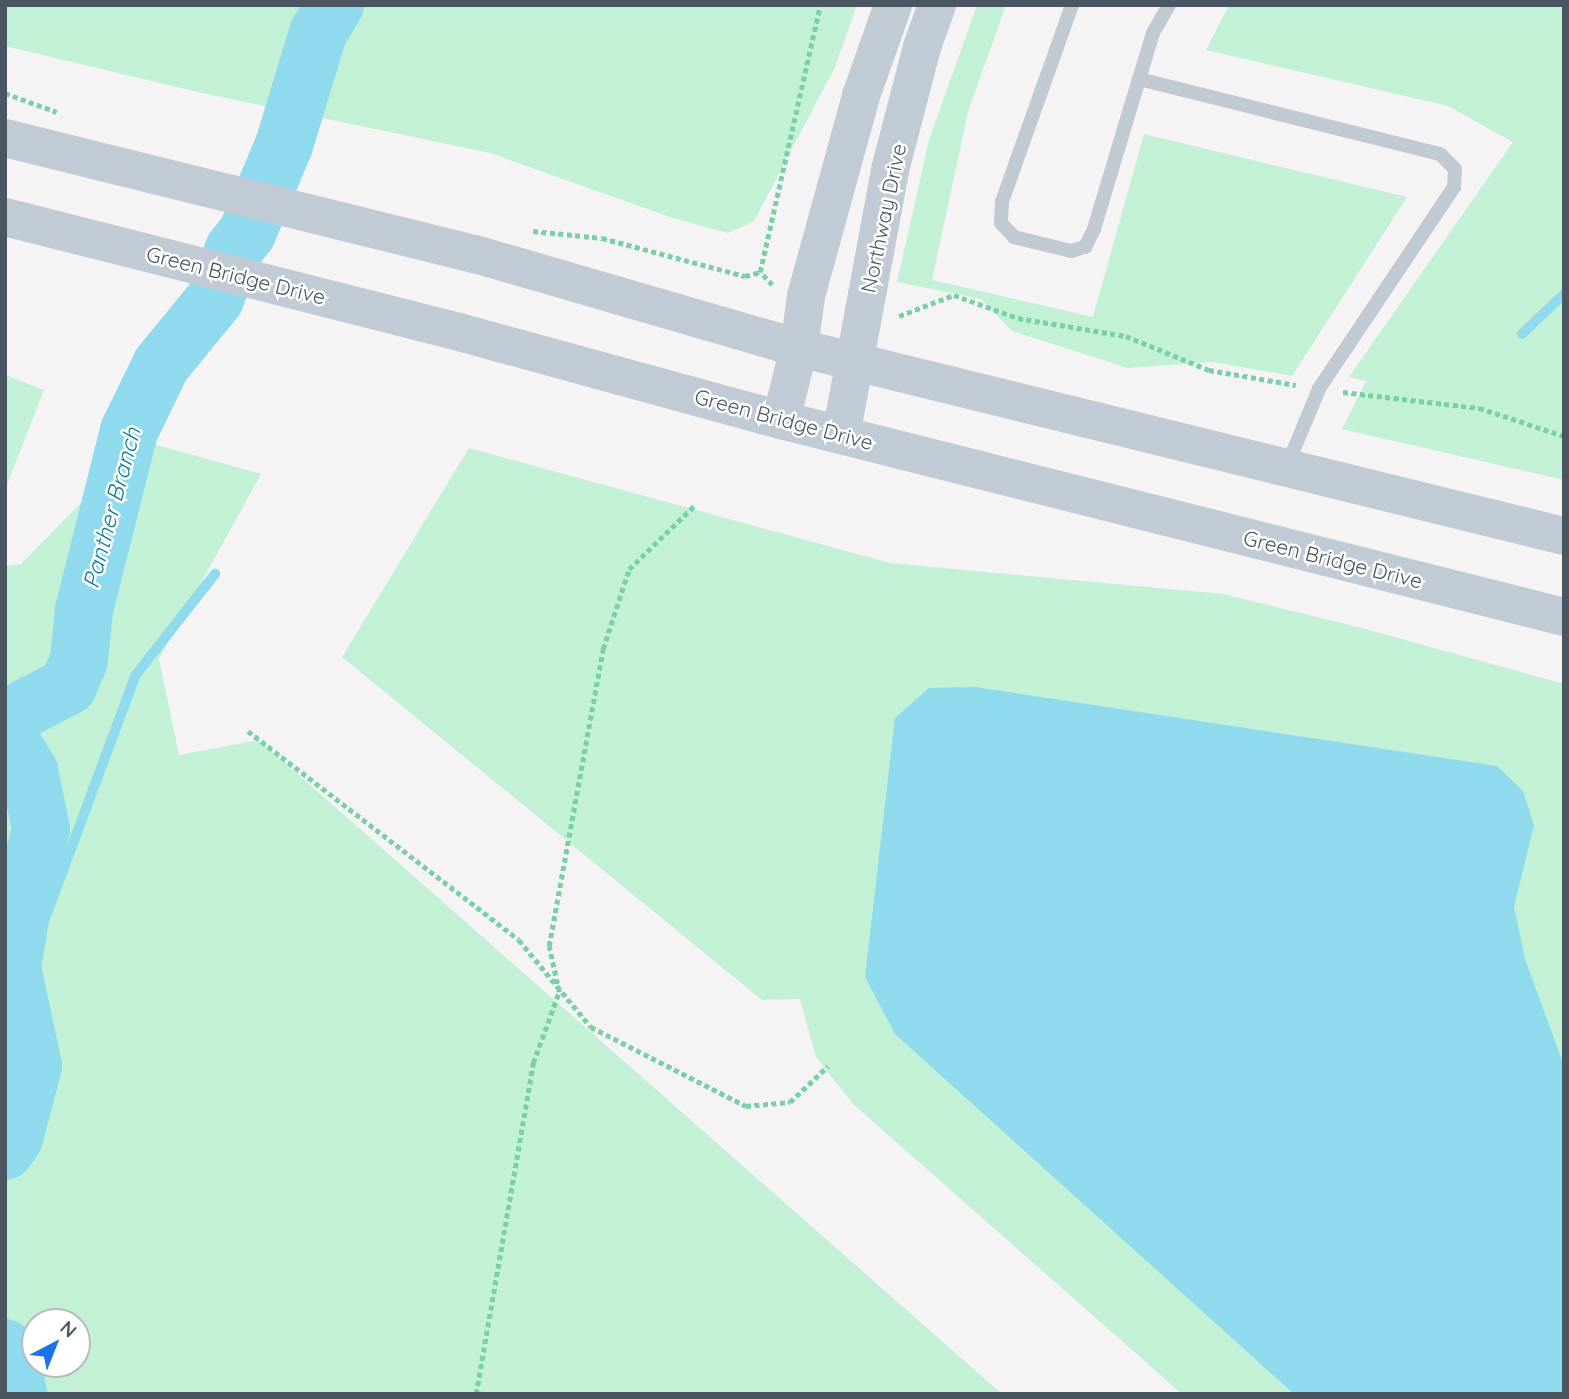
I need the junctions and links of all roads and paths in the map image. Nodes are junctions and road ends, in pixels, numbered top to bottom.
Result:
1 (820, 5) edge
2 (893, 5) edge
3 (937, 5) edge
4 (1072, 5) edge
5 (1169, 5) edge
6 (1139, 79) junction
7 (5, 93) edge
8 (70, 135) junction
9 (5, 138) edge
10 (5, 217) edge
11 (524, 231) dead end
12 (760, 272) junction
13 (806, 296) junction
14 (864, 311) junction
15 (799, 348) junction
16 (854, 361) junction
17 (1319, 389) junction
18 (781, 419) junction
19 (841, 435) junction
20 (1564, 436) edge
21 (1287, 468) junction
22 (696, 503) dead end
23 (1564, 536) edge
24 (1564, 617) edge
25 (248, 731) dead end
26 (559, 992) junction
27 (828, 1066) dead end
28 (476, 1394) edge

1 - 12 path
2 - 13 main road
3 - 14 main road, Northway Drive
4 - 6 lane
5 - 6 lane
6 - 17 lane
7 - 8 path
8 - 9 main road
8 - 15 main road
10 - 18 main road, Green Bridge Drive
11 - 12 path
12 - 13 path
13 - 15 main road
14 - 16 main road, Northway Drive
14 - 17 path
15 - 16 main road
15 - 18 main road
16 - 19 main road, Northway Drive
16 - 21 main road
17 - 20 path
17 - 21 lane
18 - 19 main road, Green Bridge Drive
19 - 24 main road, Green Bridge Drive
21 - 23 main road
22 - 26 path
25 - 26 path
26 - 27 path
26 - 28 path

